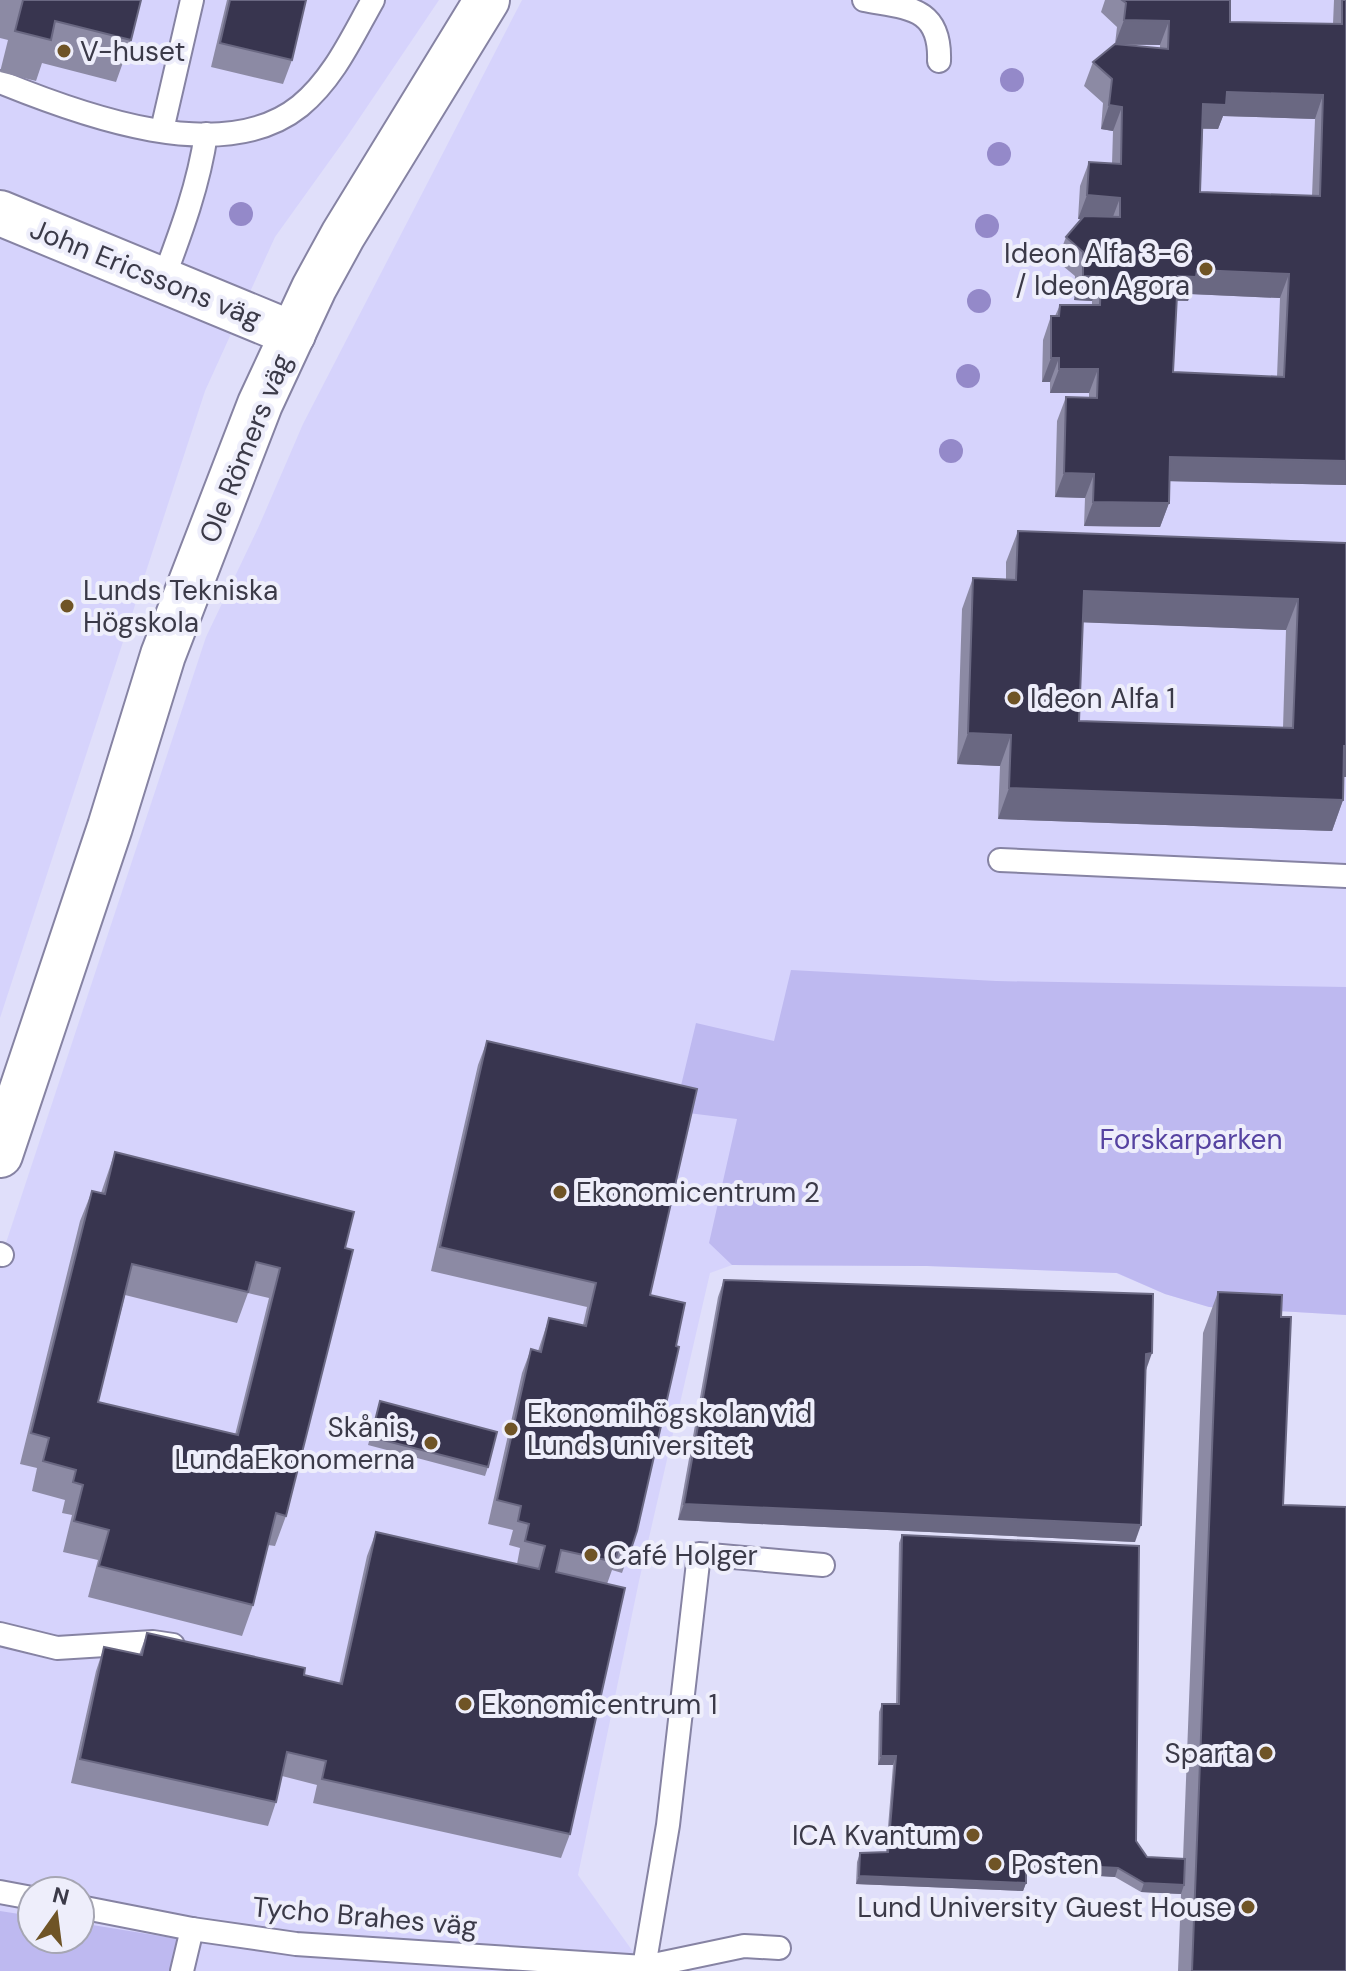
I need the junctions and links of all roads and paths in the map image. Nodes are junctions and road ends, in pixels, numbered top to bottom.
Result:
1 (192, 0) edge
2 (373, 0) edge
3 (487, 0) edge
4 (864, 0) edge
5 (939, 61) dead end
6 (0, 82) edge
7 (162, 130) junction
8 (206, 134) junction
9 (0, 213) edge
10 (163, 280) junction
11 (293, 334) junction
12 (1000, 860) dead end
13 (1346, 876) edge
14 (0, 1155) edge
15 (823, 1565) dead end
16 (0, 1634) edge
17 (197, 1650) edge
18 (96, 1910) edge
19 (192, 1929) junction
20 (779, 1948) dead end
21 (644, 1969) edge
22 (182, 1971) edge

1 - 7 lane
2 - 8 lane
3 - 11 street, Ole Römers väg
4 - 5 lane
6 - 7 lane
7 - 8 lane
8 - 10 lane
9 - 10 street, John Ericssons väg
10 - 11 street, John Ericssons väg
11 - 14 street, Ole Römers väg
12 - 13 lane
15 - 21 lane
16 - 17 lane
18 - 19 lane, Tycho Brahes väg
19 - 21 lane, Tycho Brahes väg
19 - 22 lane
20 - 21 lane, Tycho Brahes väg

